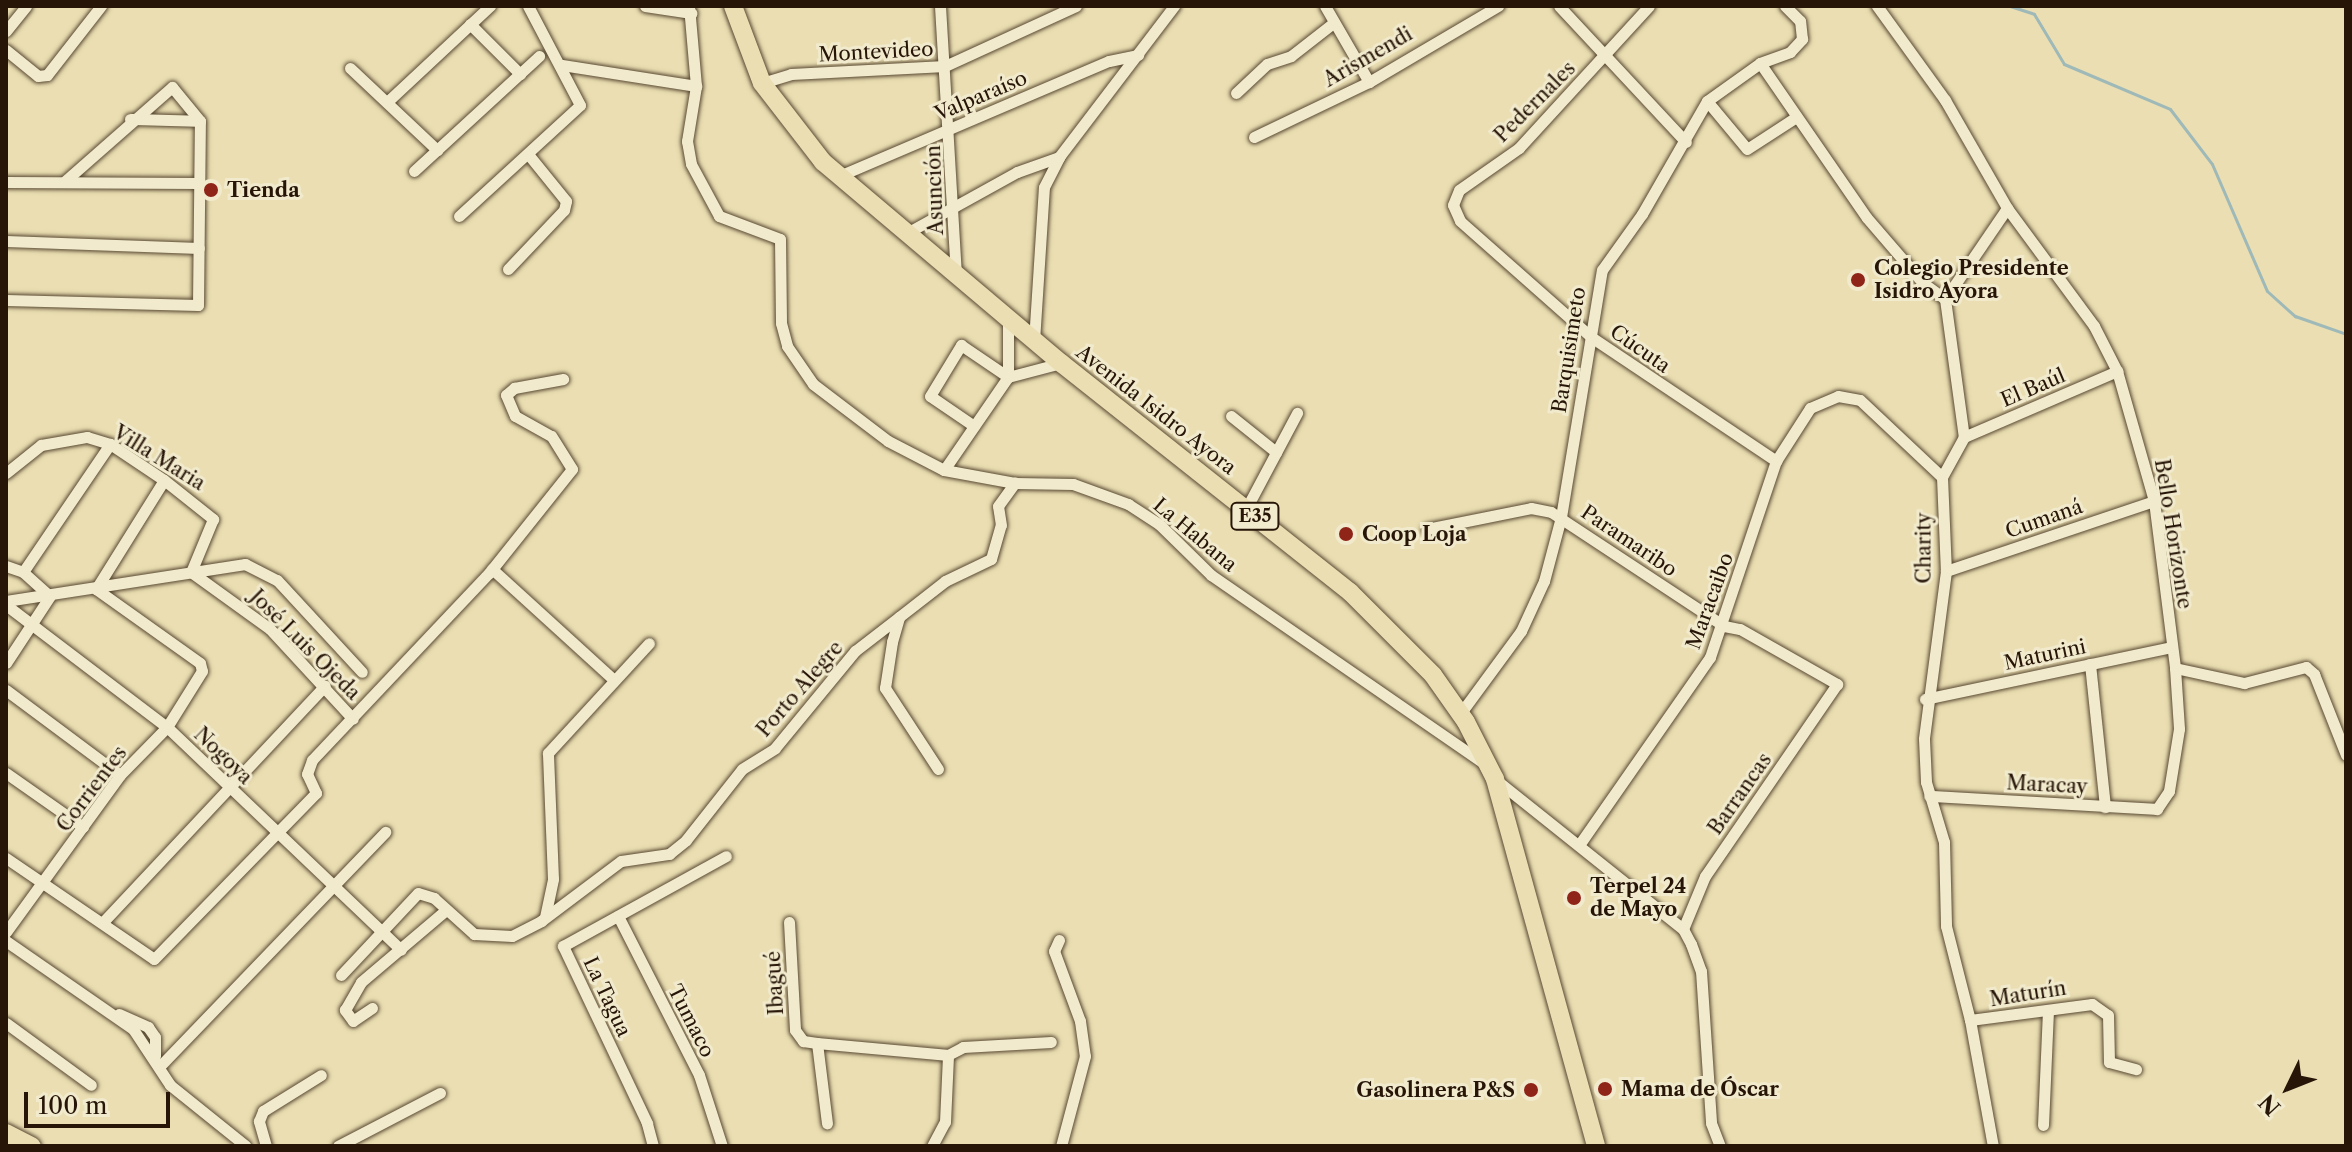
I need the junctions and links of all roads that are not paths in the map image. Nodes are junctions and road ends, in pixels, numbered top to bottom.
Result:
1 (26, 6) edge
2 (101, 6) edge
3 (490, 6) edge
4 (528, 6) edge
5 (645, 6) edge
6 (733, 6) edge
7 (940, 6) edge
8 (1076, 6) edge
9 (1174, 6) edge
10 (1325, 6) edge
11 (1498, 6) edge
12 (1559, 6) edge
13 (1649, 6) edge
14 (1785, 6) edge
15 (1877, 6) edge
16 (690, 10) edge
17 (470, 24) junction
18 (1332, 24) junction
19 (6, 31) edge
20 (6, 50) edge
21 (1138, 55) junction
22 (539, 56) dead end
23 (1604, 58) junction
24 (1760, 63) junction
25 (562, 65) junction
26 (945, 66) junction
27 (350, 68) dead end
28 (520, 74) junction
29 (1369, 82) junction
30 (762, 83) junction
31 (696, 86) junction
32 (1236, 93) dead end
33 (1707, 101) junction
34 (387, 102) junction
35 (1796, 117) junction
36 (130, 119) junction
37 (200, 121) junction
38 (950, 129) junction
39 (1254, 137) dead end
40 (1686, 142) junction
41 (437, 150) junction
42 (528, 154) junction
43 (1059, 157) junction
44 (414, 171) dead end
45 (839, 176) junction
46 (65, 181) junction
47 (6, 182) edge
48 (199, 183) junction
49 (954, 208) junction
50 (2007, 208) junction
51 (459, 216) dead end
52 (1460, 221) joint
53 (905, 234) junction
54 (6, 241) edge
55 (199, 248) junction
56 (508, 269) dead end
57 (956, 276) junction
58 (1945, 299) junction
59 (6, 300) edge
60 (1008, 319) junction
61 (1591, 337) junction
62 (1034, 341) junction
63 (1061, 363) junction
64 (2117, 371) junction
65 (1008, 377) junction
66 (563, 379) dead end
67 (1297, 413) dead end
68 (1231, 416) dead end
69 (974, 426) junction
70 (1964, 437) junction
71 (110, 444) junction
72 (1276, 452) junction
73 (1776, 461) junction
74 (944, 470) junction
75 (6, 473) edge
76 (1942, 477) junction
77 (164, 480) junction
78 (1015, 483) junction
79 (2154, 501) junction
80 (1246, 509) junction
81 (1561, 517) junction
82 (1427, 529) dead end
83 (6, 566) edge
84 (492, 569) junction
85 (1946, 571) junction
86 (23, 572) junction
87 (191, 572) junction
88 (96, 589) junction
89 (50, 596) junction
90 (6, 603) edge
91 (899, 617) junction
92 (34, 625) junction
93 (1724, 626) junction
94 (649, 643) dead end
95 (2172, 647) junction
96 (6, 663) edge
97 (2090, 664) junction
98 (2175, 668) junction
99 (362, 672) dead end
100 (614, 680) junction
101 (1837, 684) joint
102 (325, 686) junction
103 (6, 690) edge
104 (1925, 699) junction
105 (1460, 714) junction
106 (353, 719) junction
107 (167, 727) junction
108 (2346, 755) edge
109 (938, 769) dead end
110 (6, 773) edge
111 (1493, 773) junction
112 (120, 775) junction
113 (231, 789) junction
114 (1929, 796) junction
115 (2162, 805) joint
116 (2105, 807) junction
117 (83, 827) junction
118 (385, 832) dead end
119 (278, 833) junction
120 (1579, 845) junction
121 (726, 856) dead end
122 (6, 858) edge
123 (44, 885) junction
124 (332, 886) junction
125 (446, 910) junction
126 (618, 916) junction
127 (543, 919) junction
128 (103, 922) junction
129 (789, 922) dead end
130 (1683, 929) junction
131 (6, 932) edge
132 (382, 932) junction
133 (1059, 940) dead end
134 (6, 941) edge
135 (401, 950) junction
136 (341, 975) dead end
137 (372, 1008) dead end
138 (2048, 1010) junction
139 (1970, 1020) junction
140 (6, 1023) edge
141 (1051, 1042) dead end
142 (817, 1043) junction
143 (948, 1055) junction
144 (157, 1061) junction
145 (2136, 1069) dead end
146 (321, 1075) dead end
147 (91, 1085) dead end
148 (440, 1093) dead end
149 (827, 1123) dead end
150 (2043, 1125) dead end
151 (6, 1133) edge
152 (352, 1143) edge
153 (32, 1146) edge
154 (246, 1146) edge
155 (266, 1146) edge
156 (338, 1146) edge
157 (653, 1146) edge
158 (722, 1146) edge
159 (932, 1146) edge
160 (1061, 1146) edge
161 (1596, 1146) edge
162 (1720, 1146) edge
163 (1993, 1146) edge

1 - 19 street
2 - 20 street
3 - 17 street
4 - 25 street
5 - 16 street
6 - 30 main road, Avenida Isidro Ayora / E35
7 - 26 street, Asunción
8 - 26 street, Montevideo
9 - 21 street
10 - 18 street
11 - 29 street, Arismendi
12 - 23 street
13 - 23 street, Pedernales
14 - 24 street, Barquisimeto
15 - 50 street, Bello Horizonte
16 - 31 street
17 - 28 street
17 - 34 street
18 - 29 street
18 - 32 street
21 - 38 street, Valparaíso
21 - 43 street
22 - 28 street
23 - 40 street
23 - 52 street, Pedernales
24 - 33 street, Barquisimeto
24 - 35 street
25 - 31 street
25 - 42 street
26 - 30 street, Montevideo
26 - 38 street, Asunción
27 - 34 street
28 - 41 street
29 - 39 street, Arismendi
30 - 45 main road, Avenida Isidro Ayora / E35
31 - 74 street, La Habana
33 - 35 street
33 - 40 street, Barquisimeto
34 - 41 street
35 - 58 street
36 - 37 street
36 - 37 street
36 - 46 street
37 - 48 street
38 - 45 street, Valparaíso
38 - 49 street, Asunción
40 - 61 street, Barquisimeto
41 - 44 street
42 - 51 street
42 - 56 street
43 - 49 street
43 - 62 street
45 - 53 main road, Avenida Isidro Ayora / E35
46 - 47 street
46 - 48 street
48 - 55 street
49 - 53 street
49 - 57 street, Asunción
50 - 58 street
50 - 64 street, Bello Horizonte
52 - 61 street, Cúcuta
53 - 57 main road, Avenida Isidro Ayora / E35
54 - 55 street
55 - 59 street
57 - 60 main road, Avenida Isidro Ayora / E35
58 - 70 street
60 - 62 main road, Avenida Isidro Ayora / E35
60 - 65 street
61 - 73 street, Cúcuta
61 - 81 street, Barquisimeto
62 - 63 main road, Avenida Isidro Ayora / E35
63 - 65 street
63 - 80 main road, Avenida Isidro Ayora / E35
64 - 70 street, El Baúl
64 - 79 street, Bello Horizonte
65 - 69 street
65 - 69 street
66 - 84 street
67 - 72 street
68 - 72 street
69 - 74 street
70 - 76 street
71 - 75 street, Villa Maria
71 - 77 street, Villa Maria
71 - 86 street
72 - 80 street
73 - 76 street, Maracaibo
73 - 93 street, Maracaibo
74 - 78 street, La Habana
76 - 85 street, Charity
77 - 87 street, Villa Maria
77 - 88 street
78 - 91 street, Porto Alegre
78 - 111 street, La Habana
79 - 85 street, Cumaná
79 - 95 street, Bello Horizonte
80 - 105 main road, Avenida Isidro Ayora / E35
81 - 82 street, Paramaribo
81 - 93 street, Paramaribo
81 - 105 street, Barquisimeto
83 - 86 street
84 - 100 street
84 - 106 street
85 - 104 street, Charity
86 - 89 street
87 - 88 street
87 - 99 street
87 - 102 street, José Luis Ojeda
88 - 89 street
88 - 107 street, Corrientes
89 - 90 street
89 - 92 street
90 - 92 street, Nogoya
91 - 109 street
91 - 127 street, Porto Alegre
92 - 96 street
92 - 107 street, Nogoya
93 - 101 street, Paramaribo
93 - 120 street, Maracaibo
94 - 100 street
95 - 97 street, Maturini
95 - 98 street, Bello Horizonte
97 - 104 street, Maturini
97 - 116 street
98 - 108 street
98 - 115 street, Bello Horizonte
100 - 127 street
101 - 130 street, Barrancas
102 - 106 street, José Luis Ojeda
102 - 113 street
103 - 112 street
104 - 114 street, Charity
105 - 111 main road, Avenida Isidro Ayora / E35
106 - 119 street
107 - 112 street, Corrientes
107 - 113 street, Nogoya
110 - 117 street
111 - 120 street, La Habana
111 - 161 main road, Avenida Isidro Ayora / E35
112 - 117 street, Corrientes
113 - 119 street, Nogoya
113 - 128 street
114 - 116 street, Maracay
114 - 139 street, Charity
115 - 116 street, Maracay
117 - 123 street, Corrientes
118 - 124 street
119 - 124 street, Nogoya
119 - 128 street
120 - 130 street, La Habana
121 - 126 street, La Tagua
122 - 123 street
123 - 128 street
123 - 131 street, Corrientes
124 - 132 street, Nogoya
124 - 144 street
125 - 127 street, Porto Alegre
125 - 132 street, Porto Alegre
125 - 135 street
126 - 157 street, La Tagua
126 - 158 street, Tumaco
129 - 142 street, Ibagué
130 - 162 street, La Habana
132 - 135 street, Nogoya
132 - 136 street
133 - 160 street
134 - 144 street
135 - 137 street
138 - 139 street, Maturín
138 - 145 street, Maturín
138 - 150 street
139 - 163 street, Charity
140 - 147 street
141 - 143 street
142 - 143 street
142 - 149 street
143 - 159 street
144 - 154 street
146 - 155 street
148 - 152 street
151 - 153 main road
152 - 156 street

